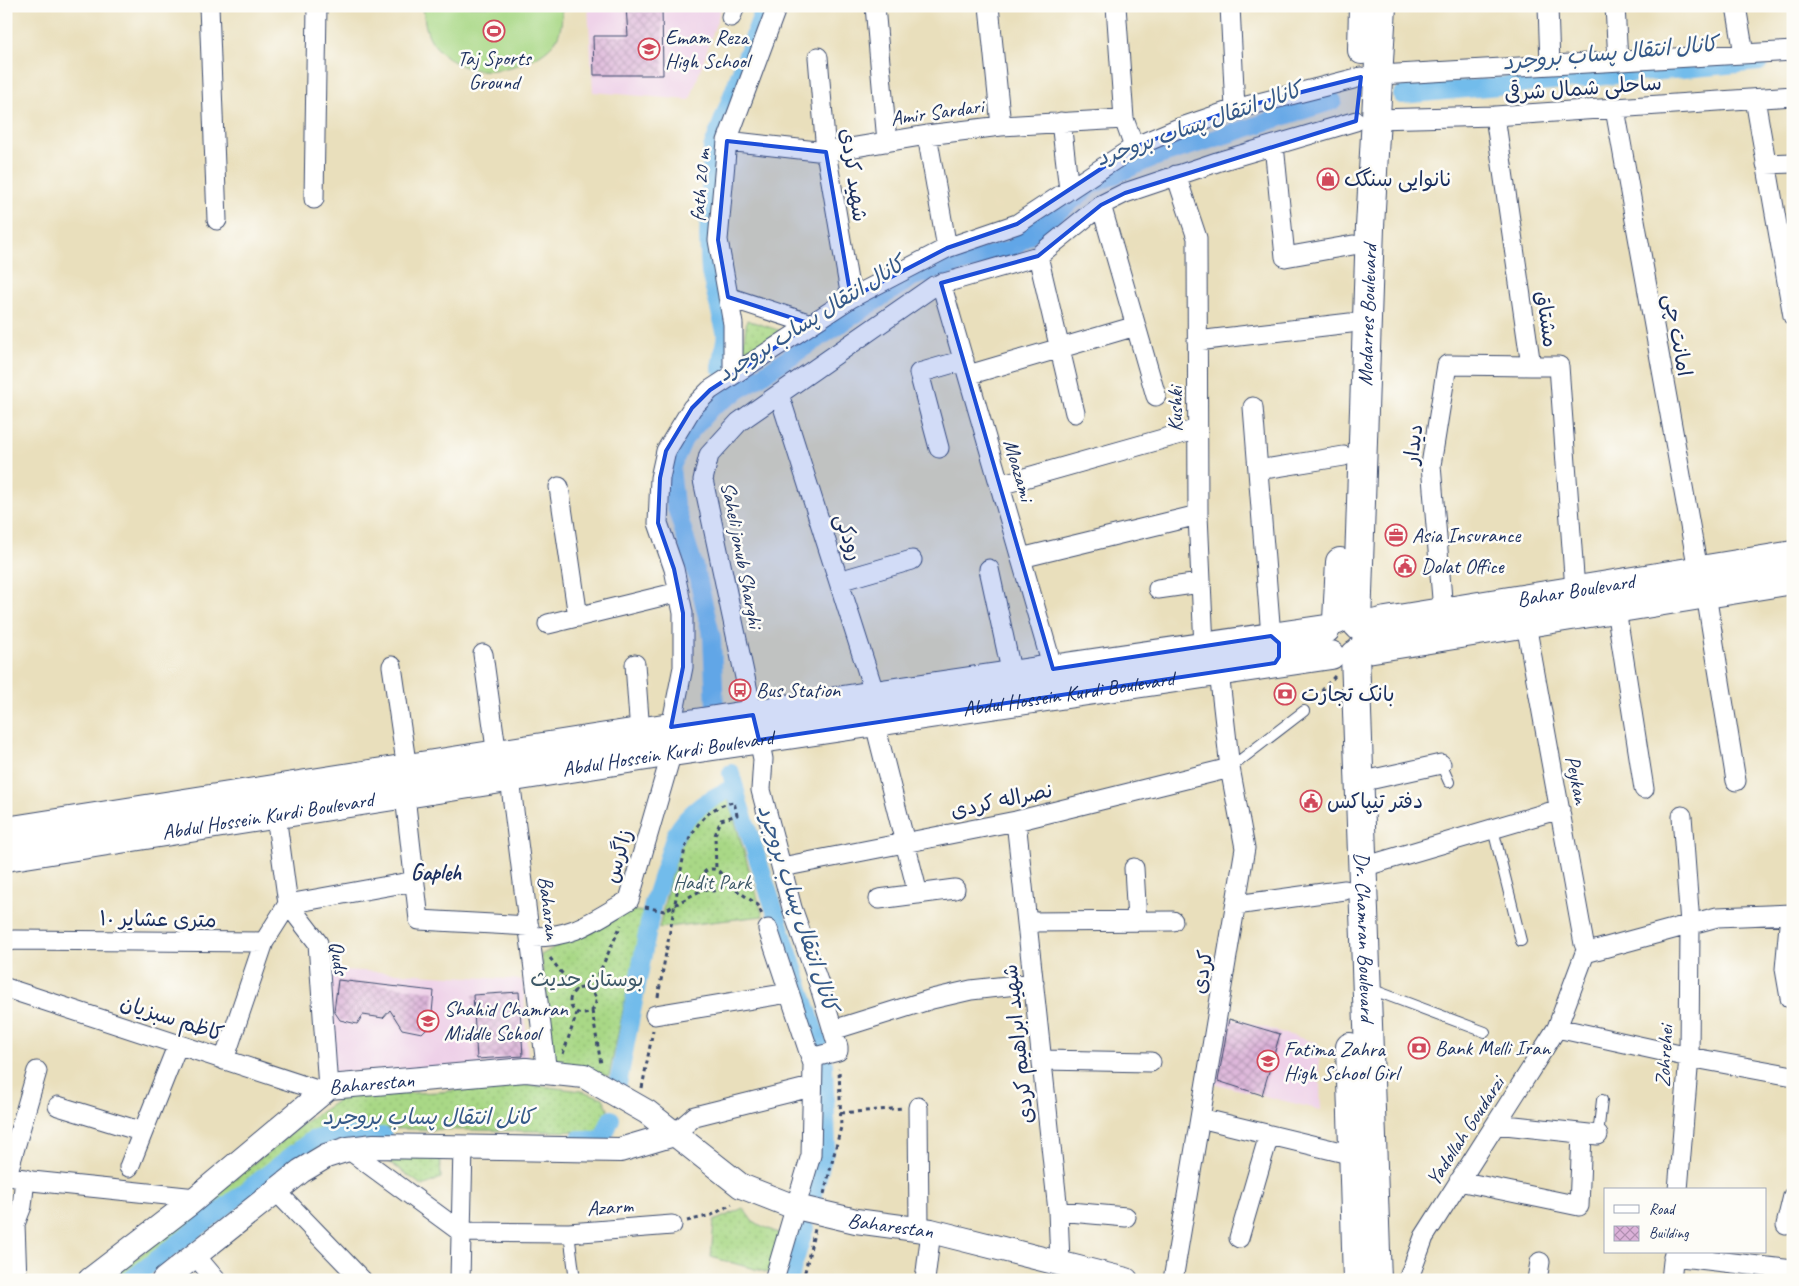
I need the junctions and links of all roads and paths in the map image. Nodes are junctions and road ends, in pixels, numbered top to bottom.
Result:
1 (209, 6) edge
2 (317, 6) edge
3 (777, 6) edge
4 (875, 6) edge
5 (989, 6) edge
6 (1116, 6) edge
7 (1230, 6) edge
8 (1363, 6) edge
9 (1382, 6) edge
10 (1548, 6) edge
11 (1615, 6) edge
12 (1736, 6) edge
13 (1793, 51) edge
14 (1744, 54) junction
15 (818, 57) dead end
16 (1618, 61) junction
17 (1550, 65) junction
18 (1371, 76) junction
19 (1793, 96) edge
20 (1755, 99) junction
21 (1235, 109) junction
22 (1615, 109) junction
23 (1496, 116) junction
24 (1124, 119) junction
25 (1366, 120) junction
26 (1061, 122) junction
27 (1001, 126) junction
28 (928, 135) junction
29 (727, 141) junction
30 (887, 142) junction
31 (1274, 145) junction
32 (1134, 147) junction
33 (826, 152) junction
34 (1793, 163) edge
35 (1766, 164) junction
36 (1176, 175) junction
37 (1069, 190) junction
38 (314, 200) dead end
39 (1101, 205) junction
40 (217, 220) dead end
41 (1353, 245) junction
42 (947, 248) junction
43 (1038, 256) junction
44 (942, 284) junction
45 (728, 296) junction
46 (851, 298) junction
47 (1793, 316) edge
48 (1350, 323) junction
49 (811, 324) junction
50 (1136, 326) junction
51 (1197, 341) junction
52 (1060, 348) junction
53 (1531, 366) junction
54 (966, 367) junction
55 (733, 375) junction
56 (779, 394) junction
57 (1156, 396) dead end
58 (1253, 407) dead end
59 (1075, 413) dead end
60 (1198, 429) junction
61 (938, 448) dead end
62 (1344, 456) junction
63 (1258, 470) junction
64 (1000, 485) junction
65 (559, 487) dead end
66 (1198, 515) junction
67 (1793, 555) edge
68 (1021, 558) junction
69 (912, 560) dead end
70 (989, 569) dead end
71 (1744, 575) junction
72 (1793, 580) edge
73 (839, 581) junction
74 (1702, 582) junction
75 (1200, 583) junction
76 (1158, 589) dead end
77 (1575, 590) junction
78 (679, 592) junction
79 (1616, 609) junction
80 (578, 617) junction
81 (548, 624) dead end
82 (1445, 624) junction
83 (1526, 624) junction
84 (1271, 636) junction
85 (1345, 643) junction
86 (1204, 646) junction
87 (483, 654) dead end
88 (1275, 663) junction
89 (635, 664) dead end
90 (392, 666) dead end
91 (1053, 669) junction
92 (1219, 672) junction
93 (1012, 675) junction
94 (875, 695) junction
95 (1304, 711) joint
96 (876, 724) junction
97 (756, 727) junction
98 (640, 733) junction
99 (672, 740) junction
100 (1441, 764) joint
101 (503, 767) junction
102 (406, 768) junction
103 (1230, 768) junction
104 (1736, 781) dead end
105 (1360, 782) junction
106 (1448, 782) dead end
107 (1644, 789) dead end
108 (405, 796) junction
109 (1560, 809) junction
110 (276, 815) junction
111 (1682, 816) dead end
112 (1016, 821) junction
113 (1493, 829) junction
114 (6, 831) edge
115 (905, 843) junction
116 (6, 858) edge
117 (782, 867) junction
118 (1363, 867) junction
119 (1134, 868) dead end
120 (716, 870) junction
121 (414, 880) junction
122 (723, 881) junction
123 (705, 888) junction
124 (955, 889) dead end
125 (1345, 890) junction
126 (918, 894) junction
127 (879, 899) dead end
128 (288, 904) junction
129 (675, 905) junction
130 (1236, 905) junction
131 (641, 906) dead end
132 (1791, 914) edge
133 (625, 916) dead end
134 (1137, 921) junction
135 (1172, 921) dead end
136 (1027, 922) junction
137 (1690, 924) junction
138 (768, 929) joint
139 (530, 933) junction
140 (669, 940) dead end
141 (1521, 941) dead end
142 (6, 942) edge
143 (264, 942) junction
144 (1584, 948) junction
145 (1034, 983) junction
146 (6, 988) edge
147 (1367, 988) junction
148 (576, 991) junction
149 (591, 991) junction
150 (790, 993) junction
151 (1793, 999) edge
152 (592, 1011) junction
153 (577, 1012) junction
154 (655, 1015) dead end
155 (1557, 1028) junction
156 (833, 1030) junction
157 (1485, 1032) dead end
158 (178, 1044) junction
159 (838, 1051) junction
160 (1689, 1057) junction
161 (811, 1058) junction
162 (224, 1060) junction
163 (1042, 1060) junction
164 (1151, 1062) dead end
165 (38, 1071) dead end
166 (552, 1073) junction
167 (1793, 1076) edge
168 (811, 1088) junction
169 (606, 1089) junction
170 (325, 1090) junction
171 (1602, 1100) dead end
172 (58, 1106) dead end
173 (918, 1107) joint
174 (841, 1113) junction
175 (1200, 1118) junction
176 (1496, 1124) junction
177 (143, 1132) junction
178 (674, 1134) junction
179 (1590, 1134) junction
180 (1269, 1135) junction
181 (463, 1147) junction
182 (348, 1149) junction
183 (1353, 1155) junction
184 (130, 1167) dead end
185 (6, 1175) edge
186 (26, 1179) junction
187 (1459, 1182) junction
188 (1678, 1188) edge
189 (276, 1190) junction
190 (754, 1191) junction
191 (1793, 1196) edge
192 (196, 1198) junction
193 (796, 1207) junction
194 (1058, 1211) junction
195 (819, 1212) junction
196 (1126, 1217) dead end
197 (672, 1225) joint
198 (1786, 1225) dead end
199 (925, 1230) junction
200 (461, 1232) junction
201 (569, 1233) junction
202 (1239, 1238) dead end
203 (194, 1254) junction
204 (1674, 1254) edge
205 (1060, 1262) junction
206 (1787, 1273) edge
207 (1088, 1275) edge
208 (17, 1280) edge
209 (90, 1280) edge
210 (164, 1280) edge
211 (216, 1280) edge
212 (362, 1280) edge
213 (460, 1280) edge
214 (575, 1280) edge
215 (774, 1280) edge
216 (803, 1280) edge
217 (925, 1280) edge
218 (1126, 1280) edge
219 (1173, 1280) edge
220 (1357, 1280) edge
221 (1377, 1280) edge
222 (1408, 1280) edge
223 (1671, 1280) edge

1 - 40 street
2 - 38 street
3 - 29 street, fath 20 m
4 - 30 street, شهید کردی
5 - 27 street
6 - 24 street
7 - 21 street
8 - 18 main road, Modarres Boulevard
9 - 18 main road, Modarres Boulevard
10 - 17 street
11 - 16 street
12 - 14 street
13 - 14 street, زاگرس
14 - 16 street, زاگرس
15 - 33 street, شهید کردی
16 - 17 street, زاگرس
17 - 18 street, زاگرس
18 - 21 street, زاگرس
18 - 25 main road, Modarres Boulevard
19 - 20 street, ساحلی شمال شرقی
20 - 22 street, ساحلی شمال شرقی
20 - 35 street
21 - 32 street, زاگرس
22 - 23 street, ساحلی شمال شرقی
22 - 74 street, امانت چی
23 - 25 street, ساحلی شمال شرقی
23 - 53 street, مشتاق
24 - 26 street, Amir Sardari
24 - 32 street
25 - 31 street, Saheli jonub Sharghi
25 - 41 main road, Modarres Boulevard
25 - 85 main road, Modarres Boulevard
26 - 27 street, Amir Sardari
26 - 37 street
27 - 28 street, Amir Sardari
28 - 30 street, Amir Sardari
28 - 42 street
29 - 33 street, Amir Sardari
29 - 45 street, fath 20 m
30 - 33 street, Amir Sardari
31 - 36 street, Saheli jonub Sharghi
31 - 41 street
32 - 37 street, زاگرس
33 - 46 street, شهید کردی
34 - 35 street
35 - 47 street
36 - 39 street, Saheli jonub Sharghi
36 - 51 street, Kushki
37 - 42 street, زاگرس
39 - 43 street, Saheli jonub Sharghi
39 - 50 street
41 - 48 main road, Modarres Boulevard
42 - 46 street, زاگرس
43 - 44 street, Saheli jonub Sharghi
43 - 52 street
44 - 54 street, Moazami
44 - 56 street, Saheli jonub Sharghi
45 - 49 street
45 - 55 street, fath 20 m
46 - 49 street, زاگرس
48 - 51 street
48 - 62 main road, Modarres Boulevard
49 - 55 street, زاگرس
50 - 52 street
50 - 57 street
51 - 60 street, Kushki
52 - 54 street
52 - 59 street
53 - 77 street, مشتاق
53 - 82 street, دیدار
54 - 61 street
54 - 64 street, Moazami
55 - 78 street, زاگرس
56 - 73 street, رودکی
56 - 97 street, Saheli jonub Sharghi
58 - 63 street
60 - 64 street
60 - 66 street, Kushki
62 - 63 street
62 - 85 main road, Modarres Boulevard
63 - 84 street
64 - 68 street, Moazami
65 - 80 street
66 - 68 street
66 - 75 street, Kushki
67 - 71 main road, Bahar Boulevard
68 - 91 street, Moazami
69 - 73 street
70 - 93 street
71 - 72 main road, Bahar Boulevard
71 - 74 main road, Bahar Boulevard
73 - 94 street, رودکی
74 - 77 main road, Bahar Boulevard
74 - 79 main road, Bahar Boulevard
74 - 104 street, امانت چی
75 - 76 street
75 - 86 street, Kushki
77 - 82 main road, Bahar Boulevard
78 - 80 street
78 - 99 street, زاگرس
79 - 83 main road, Bahar Boulevard
79 - 107 street
80 - 81 street
82 - 83 main road, Bahar Boulevard
82 - 85 main road, Bahar Boulevard
83 - 109 street, Peykan
84 - 85 main road, Abdul Hossein Kurdi Boulevard
84 - 86 main road, Abdul Hossein Kurdi Boulevard
84 - 88 main road
85 - 88 main road, Abdul Hossein Kurdi Boulevard
85 - 95 path
85 - 105 main road, Dr. Chamran Boulevard
85 - 125 main road, Dr. Chamran Boulevard
86 - 91 main road, Abdul Hossein Kurdi Boulevard
87 - 101 street, Baharan
88 - 92 main road, Abdul Hossein Kurdi Boulevard
89 - 98 street
90 - 102 street
91 - 93 main road, Abdul Hossein Kurdi Boulevard
92 - 96 main road, Abdul Hossein Kurdi Boulevard
92 - 103 street, کردی
93 - 94 main road, Abdul Hossein Kurdi Boulevard
94 - 97 main road, Abdul Hossein Kurdi Boulevard
95 - 103 lane
96 - 97 main road, Abdul Hossein Kurdi Boulevard
96 - 115 street
97 - 99 main road, Abdul Hossein Kurdi Boulevard
97 - 117 street, Saheli jonub Sharghi
98 - 99 main road, Abdul Hossein Kurdi Boulevard
98 - 101 main road, Abdul Hossein Kurdi Boulevard
99 - 101 main road, Abdul Hossein Kurdi Boulevard
99 - 139 street, زاگرس
100 - 105 street
100 - 106 lane
101 - 102 main road, Abdul Hossein Kurdi Boulevard
101 - 108 main road, Abdul Hossein Kurdi Boulevard
101 - 139 street, Baharan
102 - 114 main road, Abdul Hossein Kurdi Boulevard
103 - 112 street, نصراله کردی
103 - 130 street, کردی
105 - 118 main road, Dr. Chamran Boulevard
108 - 110 main road, Abdul Hossein Kurdi Boulevard
108 - 121 street
109 - 113 street
109 - 144 street, Peykan
110 - 116 main road, Abdul Hossein Kurdi Boulevard
110 - 128 street, Quds
111 - 137 street, Zohrehei
112 - 115 street, نصراله کردی
112 - 136 street, شهید ابراهیم کردی
113 - 118 street
113 - 141 lane
115 - 117 street, نصراله کردی
115 - 126 street
117 - 156 street, Saheli jonub Sharghi
118 - 147 main road, Dr. Chamran Boulevard
119 - 134 street
120 - 122 path
120 - 123 path
120 - 129 path
121 - 128 street
121 - 139 street, زاگرس
122 - 123 path
122 - 138 path
123 - 129 path
124 - 126 street
125 - 130 street
125 - 183 main road, Dr. Chamran Boulevard
126 - 127 street
128 - 143 street
128 - 170 street, Quds
129 - 131 path
129 - 140 path
130 - 175 street, کردی
132 - 137 street
132 - 151 street
133 - 149 path, زاگرس
134 - 135 street
134 - 136 street
136 - 145 street, شهید ابراهیم کردی
137 - 144 street
137 - 160 street, Zohrehei
138 - 150 street
139 - 148 path
139 - 166 street, Baharan
142 - 143 street, ۱۰ متری عشایر
143 - 162 street
144 - 155 street, Yadollah Goudarzi
145 - 156 street
145 - 163 street, شهید ابراهیم کردی
146 - 158 street, کاظم سبزیان
147 - 157 lane
147 - 221 main road, Dr. Chamran Boulevard
148 - 149 path
148 - 153 path
149 - 152 path
150 - 154 street
150 - 161 street
152 - 153 path
152 - 169 path
153 - 166 path
155 - 160 street
155 - 176 street, Yadollah Goudarzi
156 - 159 street, Saheli jonub Sharghi
158 - 162 street, کاظم سبزیان
158 - 177 street
159 - 161 street
159 - 174 path
160 - 167 street
160 - 188 street, Zohrehei
161 - 168 street
162 - 170 street, کاظم سبزیان
163 - 164 street
163 - 194 street, شهید ابراهیم کردی
165 - 185 street
166 - 169 street, Baharestan
166 - 170 street, Baharestan
168 - 178 street
168 - 193 street
169 - 178 street, Baharestan
170 - 192 street, Baharestan
171 - 179 lane
172 - 177 street
173 - 174 path
173 - 199 street
174 - 195 path
175 - 180 street
175 - 219 street, کردی
176 - 179 street
176 - 187 street, Yadollah Goudarzi
177 - 184 street
178 - 181 street
178 - 190 street, Baharestan
179 - 187 street
180 - 183 street
180 - 202 street
181 - 182 street
181 - 200 street
182 - 189 street
182 - 200 street
183 - 220 main road, Dr. Chamran Boulevard
185 - 186 street
186 - 192 street
186 - 208 street
187 - 222 street, Yadollah Goudarzi
189 - 203 street
189 - 212 street
190 - 193 street, Baharestan
190 - 197 path
191 - 198 street
192 - 209 street, Baharestan
193 - 195 street, Baharestan
193 - 215 street
194 - 196 street
194 - 205 street, شهید ابراهیم کردی
195 - 199 street, Baharestan
195 - 216 path
197 - 201 street, Azarm
199 - 205 street, Baharestan
199 - 217 street
200 - 201 street, Azarm
200 - 213 street
201 - 214 lane
203 - 210 street
203 - 211 street
204 - 206 street
204 - 223 street
205 - 207 street, Baharestan
207 - 218 street, Baharestan

